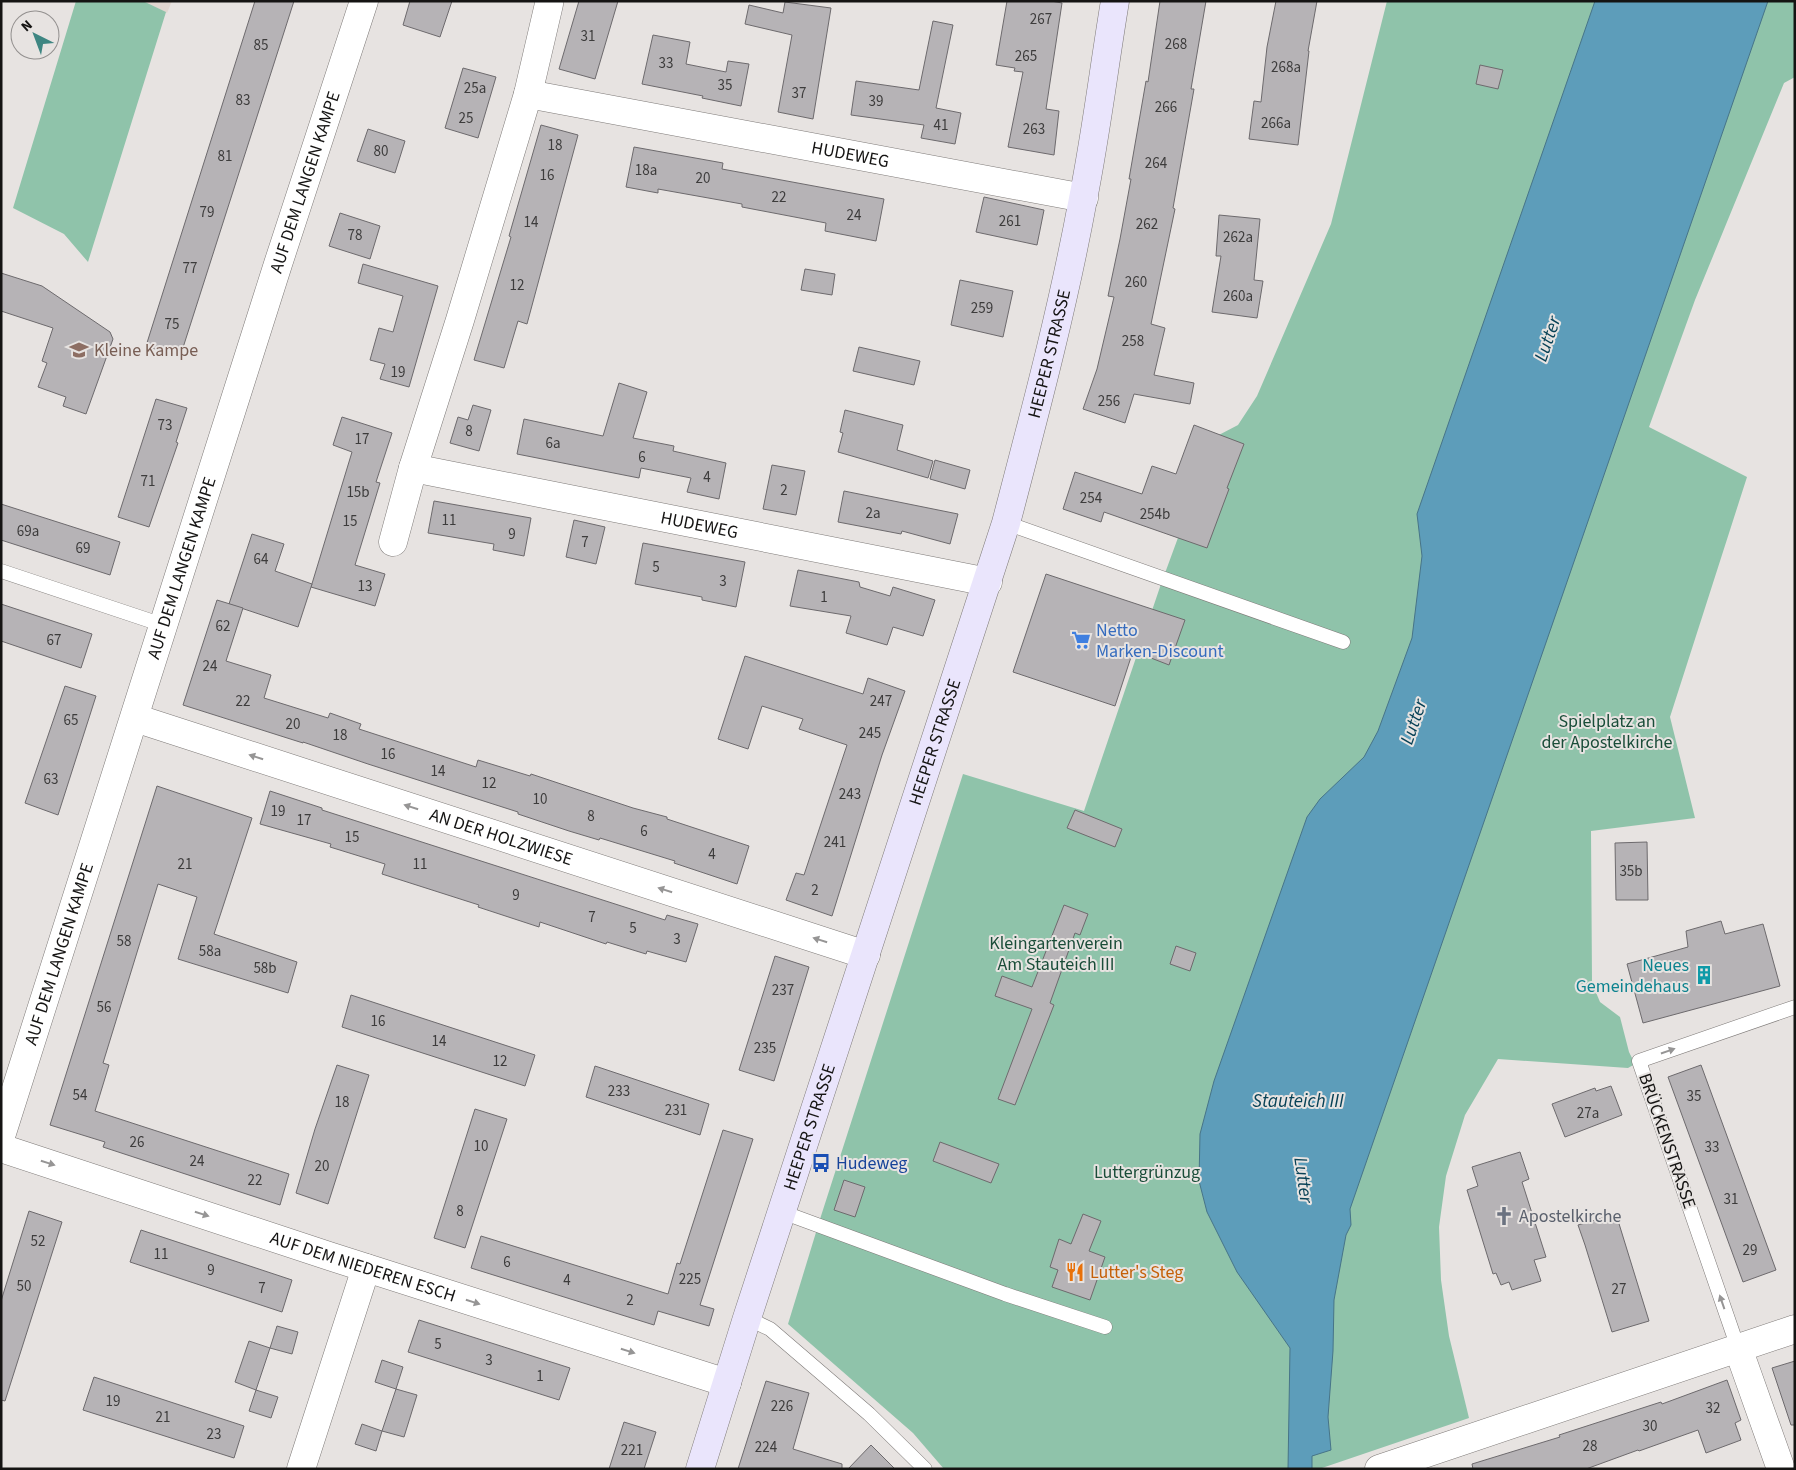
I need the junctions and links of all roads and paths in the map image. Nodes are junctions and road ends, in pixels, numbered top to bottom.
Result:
1 (364, 1) edge
2 (1115, 1) edge
3 (549, 4) dead end
4 (528, 94) junction
5 (1084, 198) junction
6 (413, 468) junction
7 (1006, 523) junction
8 (393, 542) dead end
9 (1, 571) edge
10 (988, 582) junction
11 (163, 625) junction
12 (1343, 642) dead end
13 (135, 718) junction
14 (866, 955) junction
15 (1795, 1007) edge
16 (1, 1136) edge
17 (1, 1148) edge
18 (782, 1212) junction
19 (366, 1268) junction
20 (747, 1318) junction
21 (1105, 1327) dead end
22 (1795, 1329) edge
23 (1738, 1348) junction
24 (727, 1383) junction
25 (1396, 1466) edge
26 (301, 1469) edge
27 (700, 1469) edge
28 (925, 1469) edge
29 (1781, 1469) edge

1 - 11 street, AUF DEM LANGEN KAMPE
2 - 5 main road, HEEPER STRASSE
3 - 4 street
4 - 5 street, HUDEWEG
4 - 6 street
5 - 7 main road, HEEPER STRASSE
6 - 8 street
6 - 10 street, HUDEWEG
7 - 10 main road, HEEPER STRASSE
7 - 12 lane
9 - 11 lane
10 - 14 main road, HEEPER STRASSE
11 - 13 street, AUF DEM LANGEN KAMPE
14 -> 13 street, AN DER HOLZWIESE
13 - 16 street, AUF DEM LANGEN KAMPE
14 - 18 main road, HEEPER STRASSE
23 -> 15 lane, BRÜCKENSTRASSE
17 -> 19 street, AUF DEM NIEDEREN ESCH
18 - 20 main road, HEEPER STRASSE
18 - 21 lane
19 -> 24 street, AUF DEM NIEDEREN ESCH
19 - 26 street
20 - 24 main road, HEEPER STRASSE
20 - 28 lane
22 - 23 street
23 - 25 street
23 - 29 street
24 - 27 main road, HEEPER STRASSE

